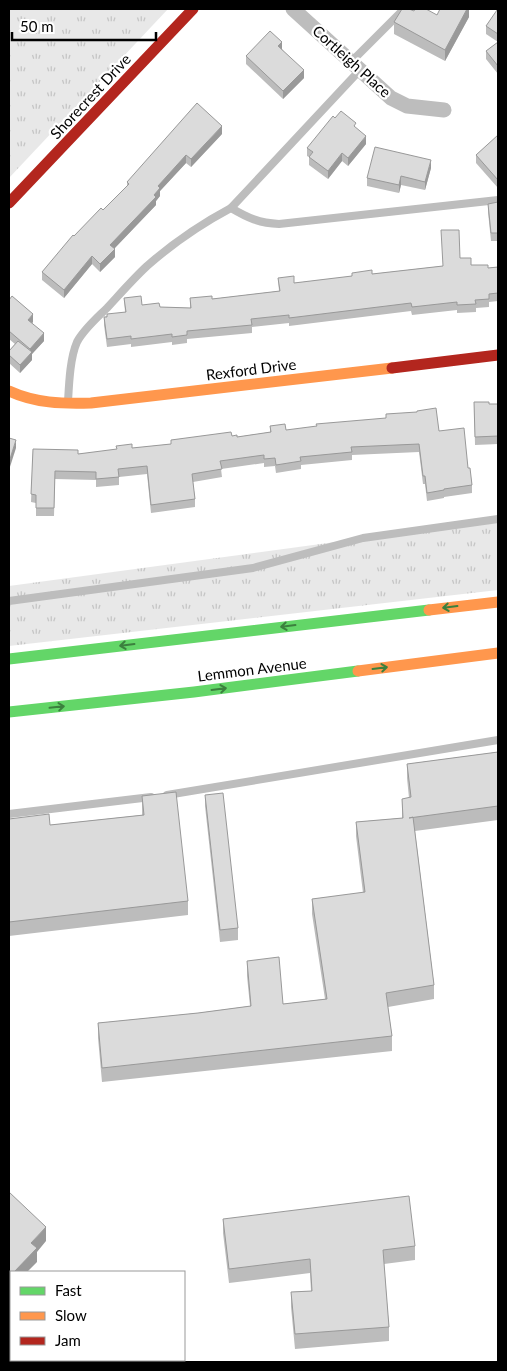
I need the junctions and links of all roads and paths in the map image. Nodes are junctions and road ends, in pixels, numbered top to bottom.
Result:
1 (193, 9) edge
2 (293, 9) edge
3 (404, 9) edge
4 (355, 66) junction
5 (444, 110) dead end
6 (498, 200) edge
7 (9, 204) edge
8 (231, 208) junction
9 (498, 355) edge
10 (9, 391) edge
11 (68, 404) junction
12 (498, 518) edge
13 (9, 601) edge
14 (498, 602) edge
15 (498, 653) edge
16 (9, 659) edge
17 (9, 712) edge
18 (498, 740) edge
19 (9, 814) edge

1 - 7 main road, Shorecrest Drive
2 - 4 street, Cortleigh Place
3 - 4 lane
4 - 5 street, Cortleigh Place
4 - 8 lane
6 - 8 lane
8 - 11 lane
9 - 11 main road, Rexford Drive
10 - 11 main road, Rexford Drive
12 - 13 lane
14 -> 16 main road
17 -> 15 main road, Lemmon Avenue
18 - 19 lane

